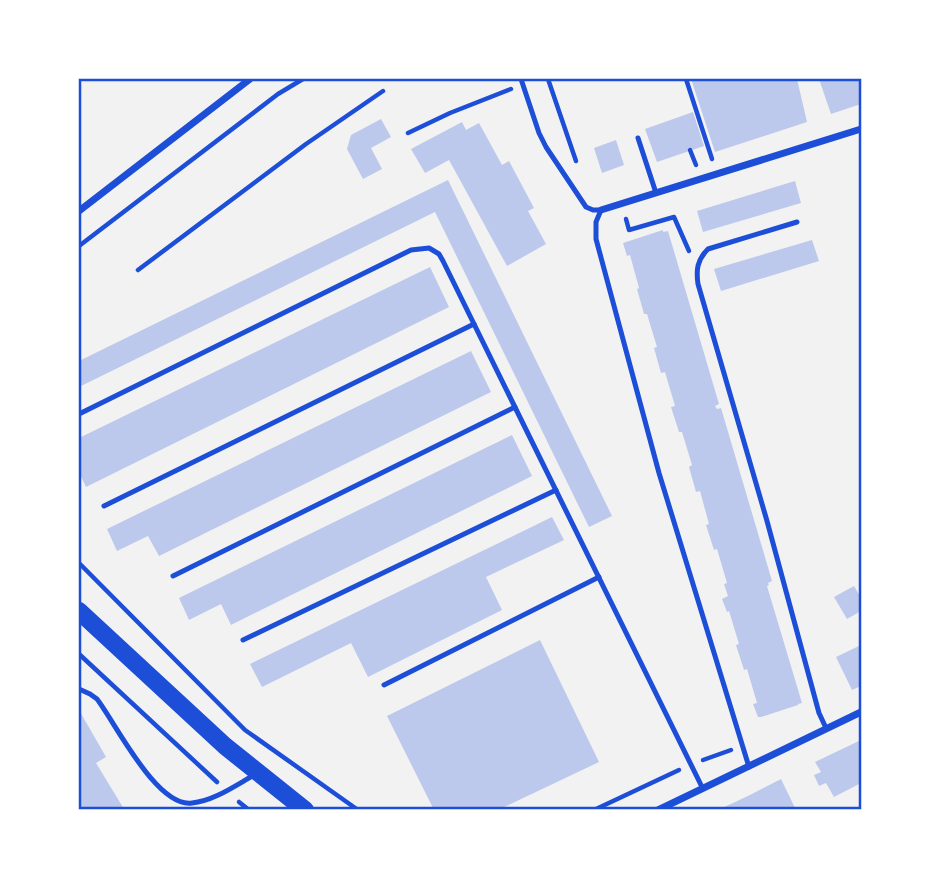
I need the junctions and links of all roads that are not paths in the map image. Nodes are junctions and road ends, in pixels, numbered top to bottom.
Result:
1 (250, 79) edge
2 (522, 81) edge
3 (861, 129) edge
4 (638, 138) dead end
5 (656, 193) junction
6 (601, 210) junction
7 (79, 211) edge
8 (797, 222) dead end
9 (474, 324) junction
10 (515, 407) junction
11 (79, 414) edge
12 (556, 490) junction
13 (104, 506) dead end
14 (173, 576) dead end
15 (599, 577) junction
16 (79, 611) edge
17 (243, 640) dead end
18 (384, 685) dead end
19 (79, 689) edge
20 (861, 712) edge
21 (826, 728) junction
22 (749, 767) junction
23 (257, 774) junction
24 (703, 789) junction
25 (208, 799) junction
26 (187, 810) edge
27 (305, 810) edge
28 (658, 810) edge

1 - 7 street
2 - 6 lane
3 - 5 street
4 - 5 lane
5 - 6 street
6 - 22 lane
8 - 21 lane
9 - 10 lane
9 - 11 lane
9 - 13 lane
10 - 12 lane
10 - 14 lane
12 - 15 lane
12 - 17 lane
15 - 18 lane
15 - 24 lane
16 - 23 main road
19 - 25 lane
20 - 21 street
21 - 22 street
22 - 24 street
23 - 25 lane
23 - 27 main road
24 - 28 street
25 - 26 lane

